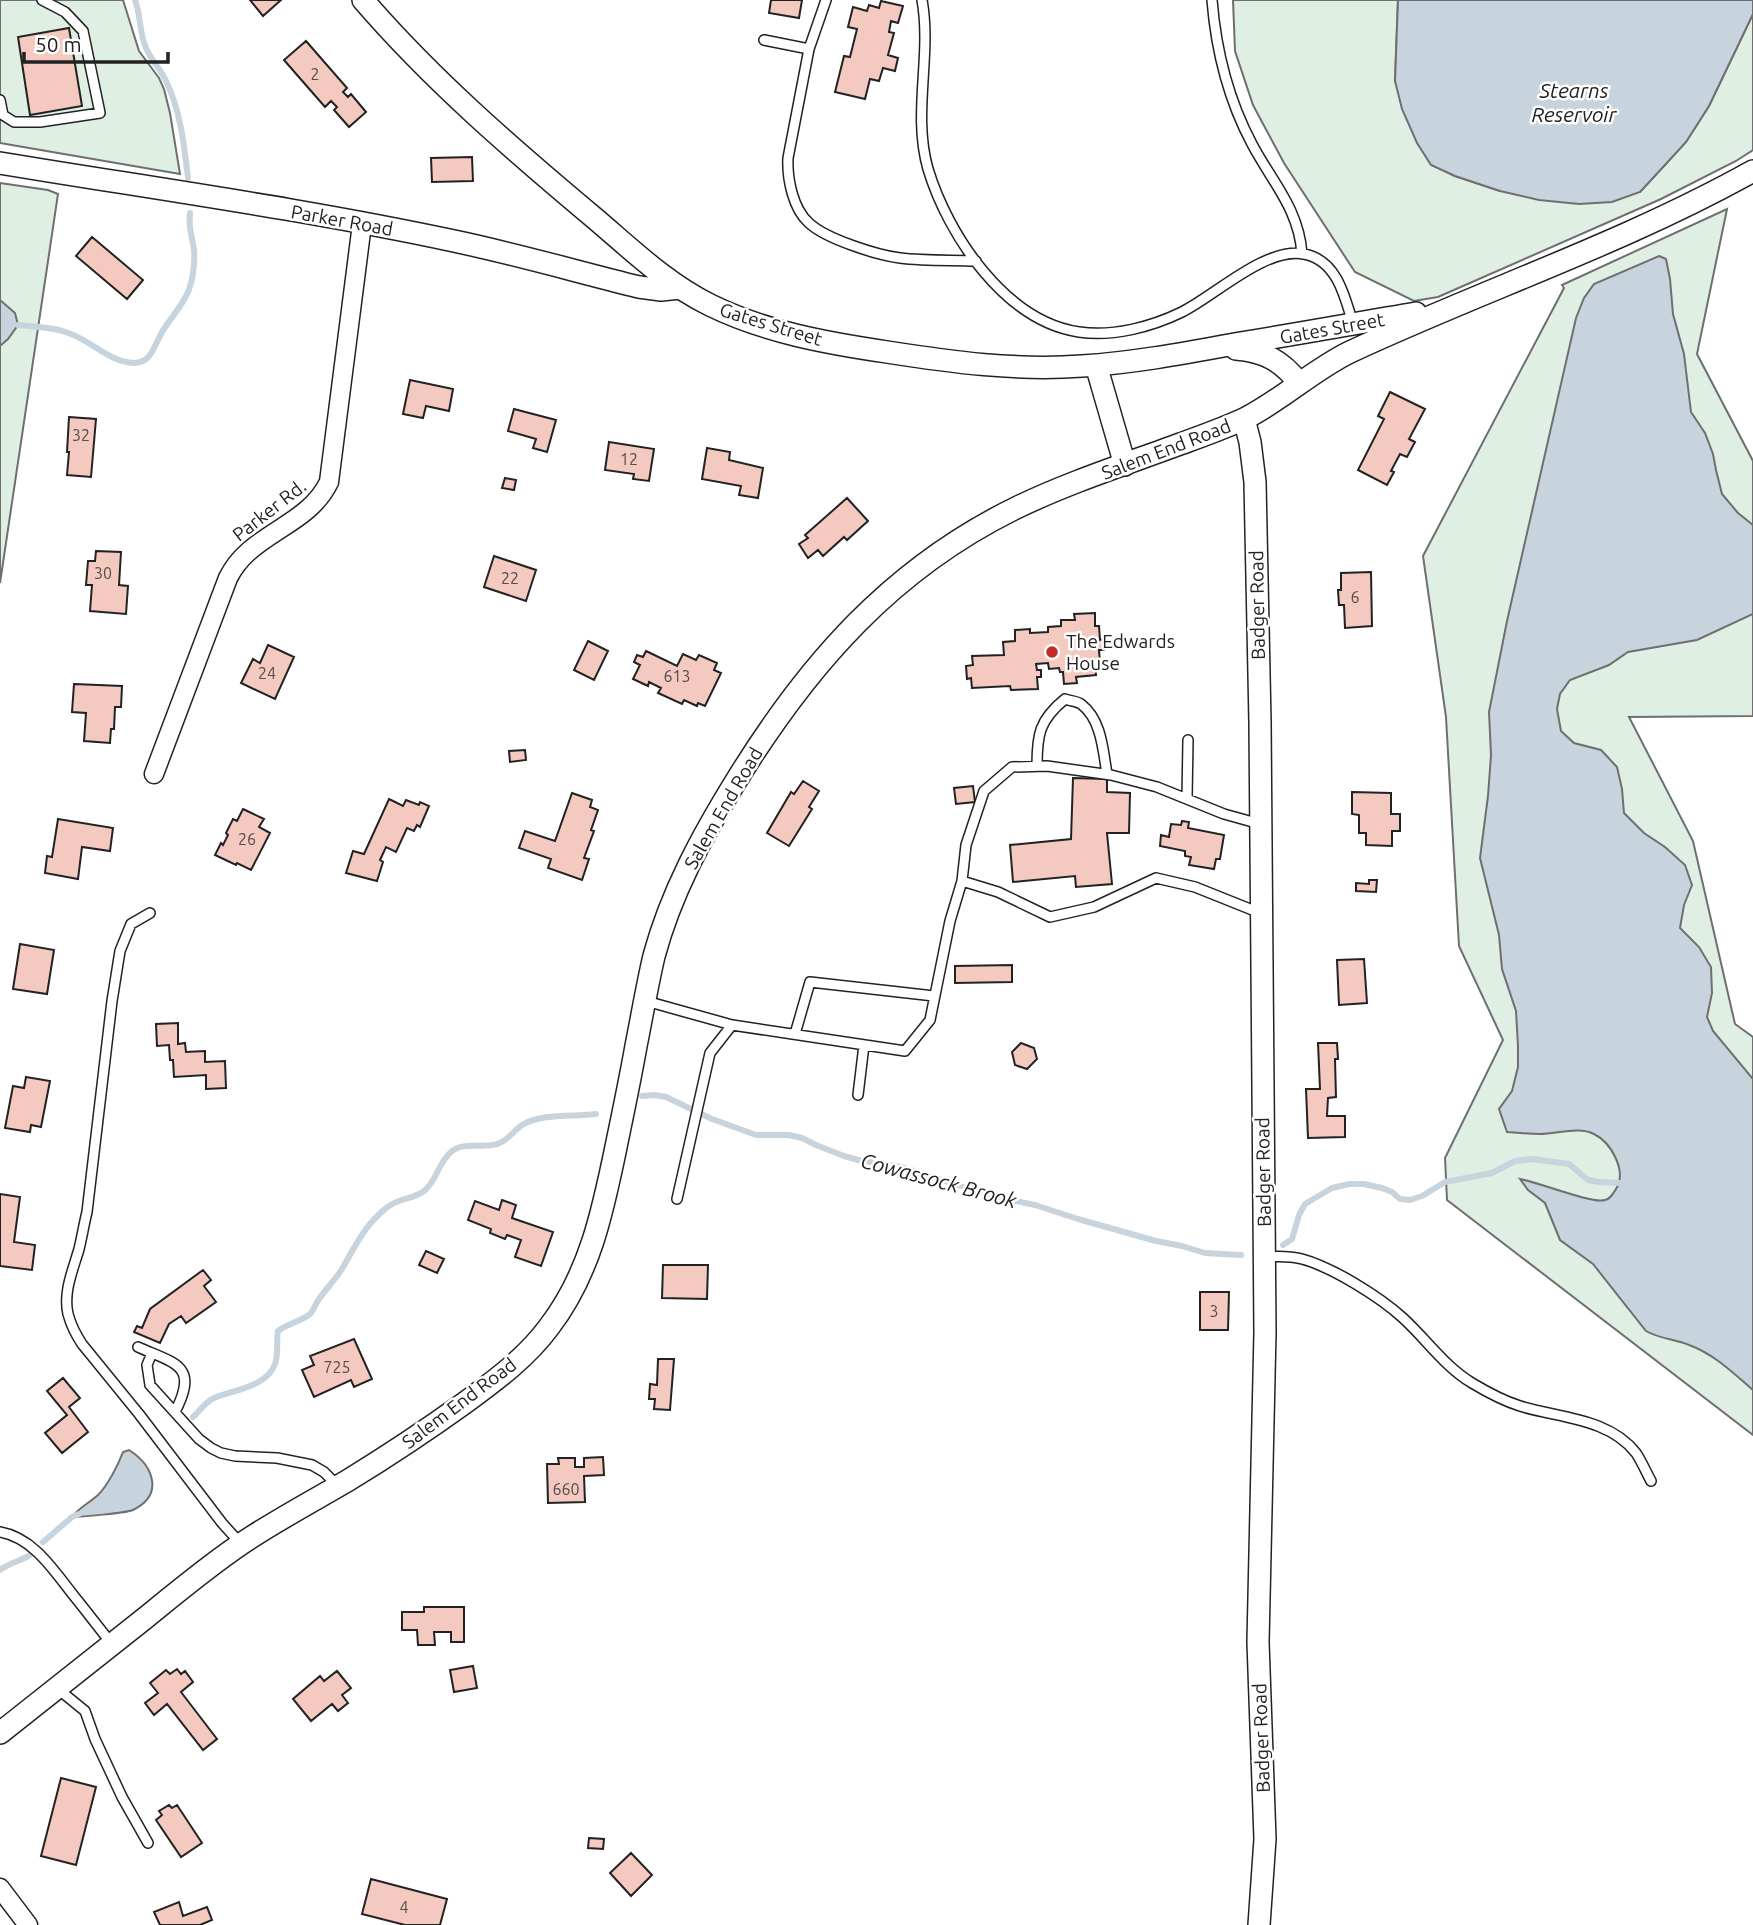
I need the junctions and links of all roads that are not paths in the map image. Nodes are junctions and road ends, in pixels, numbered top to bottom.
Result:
1 (42, 0) edge
2 (363, 0) edge
3 (826, 0) edge
4 (922, 0) edge
5 (1212, 0) edge
6 (764, 40) dead end
7 (809, 49) junction
8 (0, 100) edge
9 (0, 163) edge
10 (1753, 171) edge
11 (362, 224) junction
12 (1302, 254) junction
13 (976, 261) junction
14 (680, 288) junction
15 (1454, 307) junction
16 (1353, 324) junction
17 (1209, 349) junction
18 (1096, 365) junction
19 (1299, 383) junction
20 (1244, 419) junction
21 (1125, 464) junction
22 (1188, 740) dead end
23 (1037, 766) junction
24 (153, 774) dead end
25 (1107, 774) junction
26 (1187, 799) junction
27 (1260, 824) junction
28 (962, 881) junction
29 (149, 913) dead end
30 (1260, 913) junction
31 (934, 996) junction
32 (644, 1001) junction
33 (732, 1025) junction
34 (795, 1034) junction
35 (864, 1045) junction
36 (858, 1095) dead end
37 (677, 1199) dead end
38 (1264, 1257) junction
39 (138, 1347) dead end
40 (152, 1353) junction
41 (174, 1412) junction
42 (1651, 1481) dead end
43 (338, 1486) junction
44 (0, 1532) edge
45 (241, 1544) junction
46 (112, 1644) junction
47 (57, 1688) junction
48 (0, 1733) edge
49 (148, 1843) dead end
50 (0, 1888) edge
51 (27, 1925) edge
52 (1259, 1925) edge

1 - 8 lane
2 - 14 street, Gates Street
3 - 7 lane
4 - 13 lane
5 - 12 lane
6 - 7 lane
7 - 13 lane
9 - 11 street, Parker Road
10 - 15 street, Salem End Road
11 - 14 street, Parker Road
11 - 24 street, Parker Rd.
12 - 13 lane
12 - 16 lane
14 - 18 street, Gates Street
15 - 16 street, Gates Street
15 - 19 street, Salem End Road
16 - 17 street, Gates Street
17 - 18 street, Gates Street
17 - 19 street, Gates Street
18 - 21 street
19 - 20 street, Salem End Road
20 - 21 street, Salem End Road
20 - 27 street, Badger Road
21 - 32 street, Salem End Road
22 - 26 lane
23 - 25 lane
23 - 25 lane
23 - 28 lane
25 - 26 lane
26 - 27 lane
27 - 30 street, Badger Road
28 - 30 lane
28 - 31 lane
29 - 45 lane
30 - 38 street, Badger Road
31 - 34 lane
31 - 35 lane
32 - 33 lane
32 - 43 street, Salem End Road
33 - 34 lane
33 - 37 lane
34 - 35 lane
35 - 36 lane
38 - 42 lane
38 - 52 street, Badger Road
39 - 40 lane
40 - 41 lane
40 - 41 lane
41 - 43 lane
43 - 45 street, Salem End Road
44 - 46 lane
45 - 46 street, Salem End Road
46 - 47 street, Salem End Road
47 - 48 street, Salem End Road
47 - 49 lane
50 - 51 street

